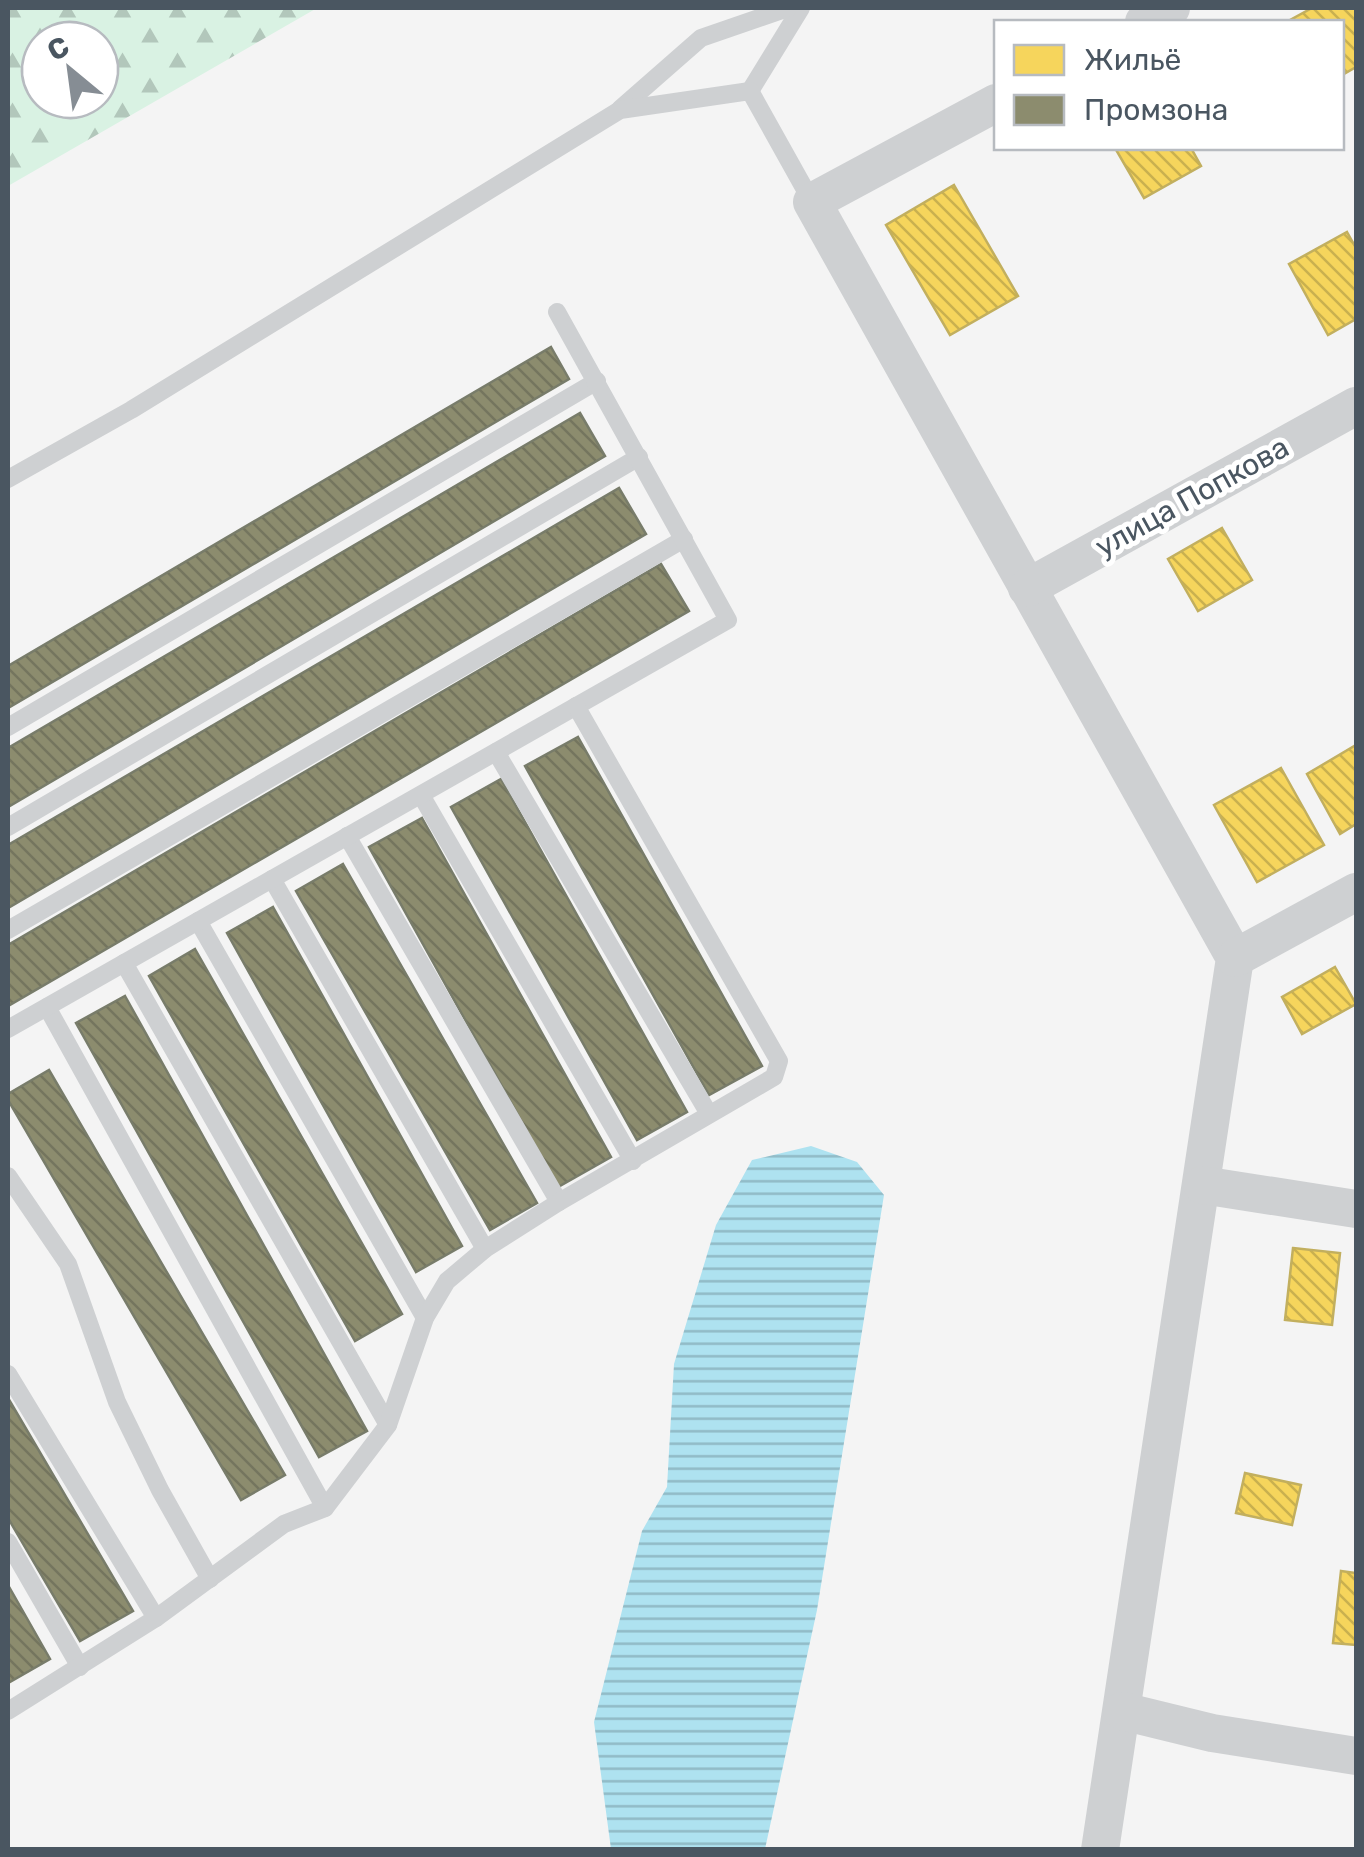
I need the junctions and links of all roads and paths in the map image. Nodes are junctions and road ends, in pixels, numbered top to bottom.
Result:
1 (788, 8) edge
2 (801, 8) edge
3 (1172, 8) edge
4 (1148, 20) edge
5 (750, 91) junction
6 (994, 104) edge
7 (620, 110) junction
8 (812, 202) junction
9 (557, 312) dead end
10 (597, 381) junction
11 (1356, 406) edge
12 (639, 457) junction
13 (8, 479) edge
14 (684, 539) junction
15 (1027, 588) junction
16 (576, 706) junction
17 (8, 726) edge
18 (496, 752) junction
19 (421, 795) junction
20 (8, 827) edge
21 (348, 836) junction
22 (272, 879) junction
23 (1356, 892) edge
24 (198, 921) junction
25 (8, 930) edge
26 (1235, 958) junction
27 (124, 963) junction
28 (47, 1007) junction
29 (8, 1030) edge
30 (709, 1114) junction
31 (632, 1161) junction
32 (8, 1176) edge
33 (1202, 1184) junction
34 (560, 1202) junction
35 (1356, 1209) edge
36 (485, 1249) junction
37 (425, 1318) junction
38 (8, 1374) edge
39 (388, 1425) junction
40 (326, 1508) junction
41 (8, 1542) edge
42 (210, 1578) junction
43 (156, 1618) junction
44 (80, 1666) junction
45 (8, 1711) edge
46 (1122, 1711) junction
47 (1356, 1756) edge
48 (1100, 1850) edge

1 - 7 lane
2 - 5 lane
3 - 4 street
5 - 7 lane
5 - 8 lane
6 - 8 street
7 - 13 lane
8 - 15 street
9 - 10 lane
10 - 12 lane
10 - 17 lane
11 - 15 street, улица Попкова
12 - 14 lane
12 - 20 lane
14 - 16 lane
14 - 25 lane
15 - 26 street
16 - 18 lane
16 - 30 lane
18 - 19 lane
18 - 30 lane
19 - 21 lane
19 - 31 lane
21 - 22 lane
21 - 34 lane
22 - 24 lane
22 - 36 lane
23 - 26 street
24 - 27 lane
24 - 37 lane
26 - 33 street
27 - 28 lane
27 - 39 lane
28 - 29 lane
28 - 40 lane
30 - 31 lane
31 - 34 lane
32 - 42 lane
33 - 35 street
33 - 46 street
34 - 36 lane
36 - 37 lane
37 - 39 lane
38 - 43 lane
39 - 40 lane
40 - 42 lane
41 - 44 lane
42 - 43 lane
43 - 44 lane
44 - 45 lane
46 - 47 street
46 - 48 street

